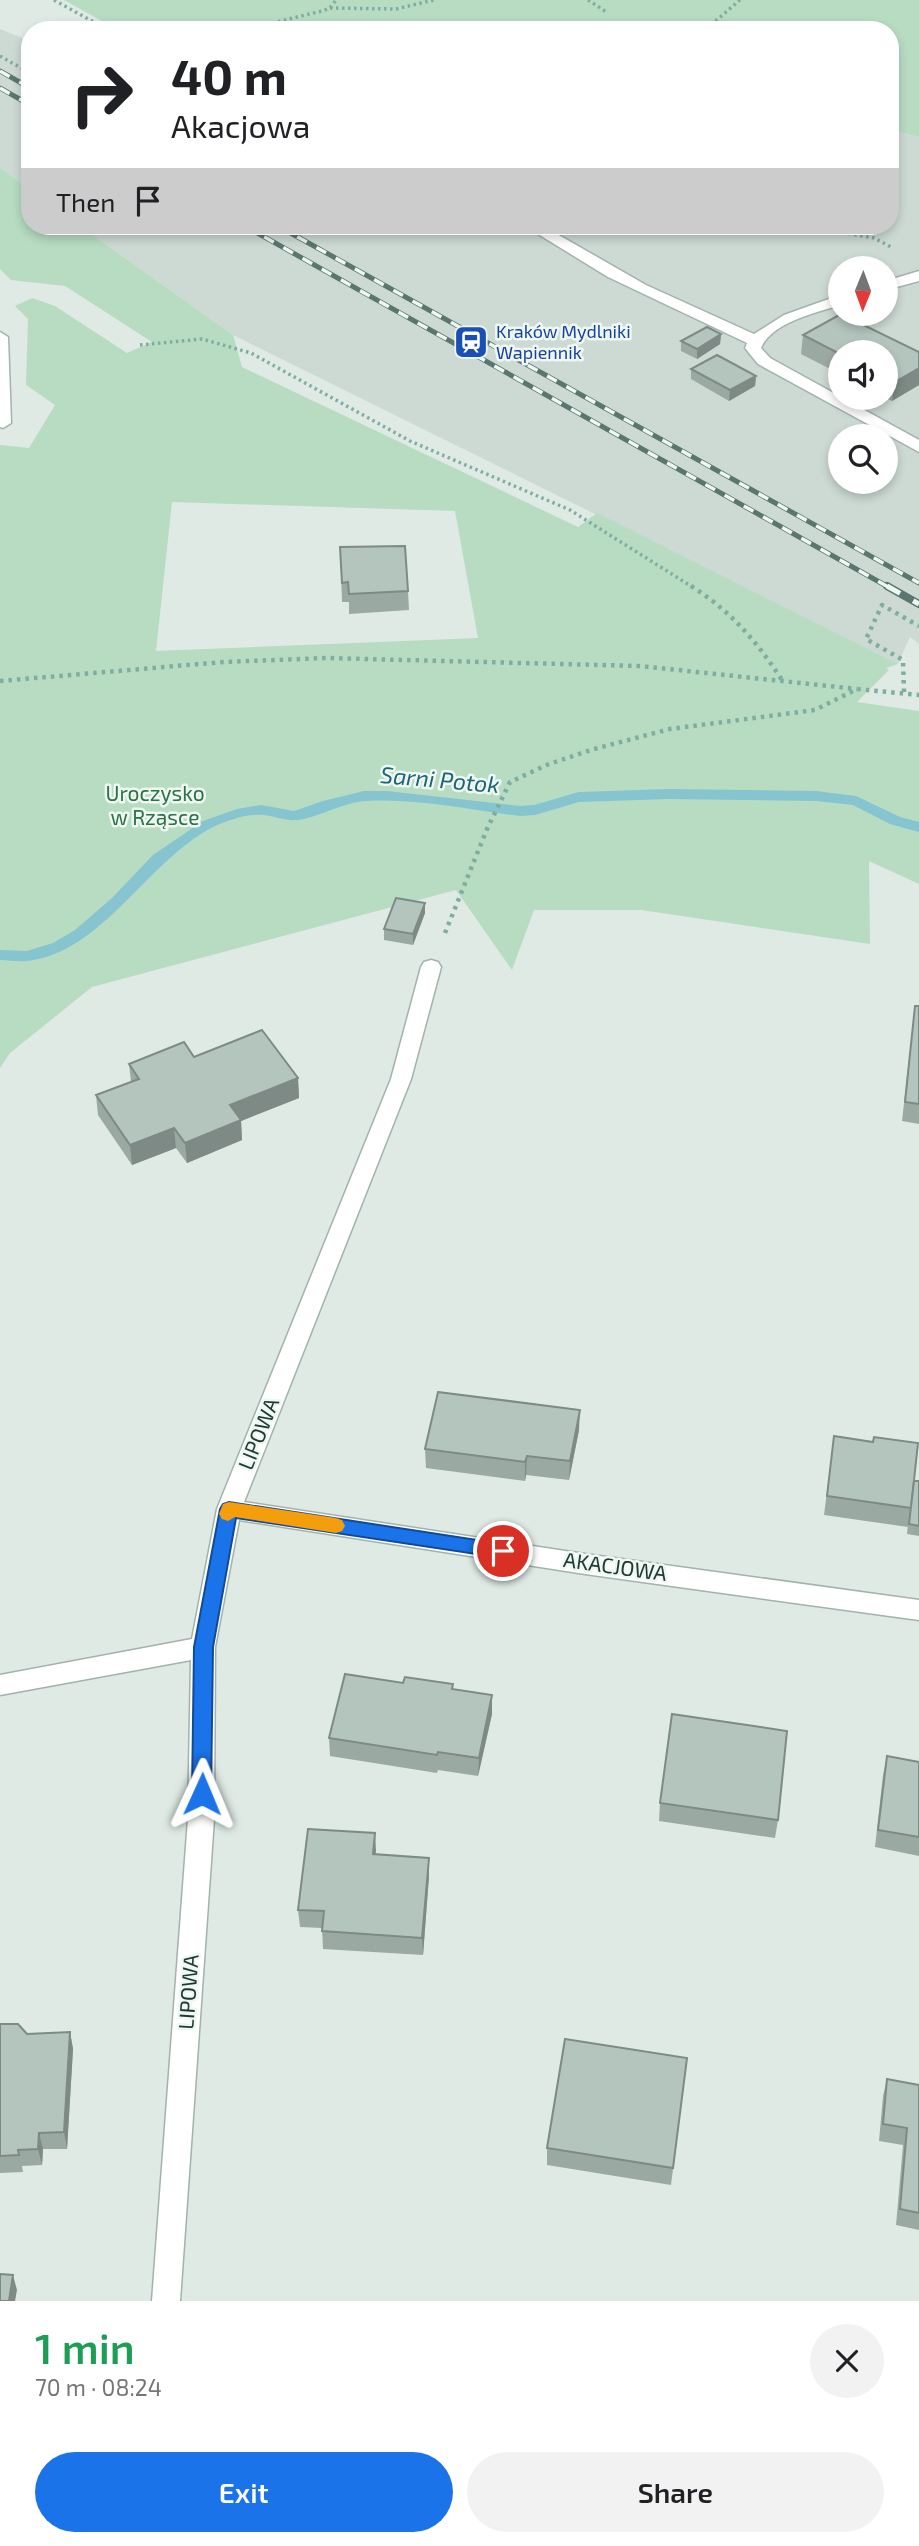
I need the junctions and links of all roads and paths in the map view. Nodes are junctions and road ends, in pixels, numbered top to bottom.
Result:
1 (54, 0) edge
2 (336, 0) edge
3 (434, 0) edge
4 (588, 0) edge
5 (740, 0) edge
6 (330, 8) junction
7 (608, 13) dead end
8 (92, 21) edge
9 (279, 21) edge
10 (716, 21) edge
11 (0, 56) edge
12 (21, 67) edge
13 (547, 235) edge
14 (858, 235) edge
15 (919, 276) edge
16 (898, 282) edge
17 (828, 304) edge
18 (759, 335) junction
19 (0, 337) edge
20 (140, 345) dead end
21 (3, 423) dead end
22 (919, 447) edge
23 (919, 626) edge
24 (0, 681) edge
25 (783, 681) junction
26 (857, 689) junction
27 (904, 692) junction
28 (919, 695) edge
29 (431, 967) joint
30 (229, 1509) junction
31 (919, 1610) edge
32 (203, 1647) junction
33 (0, 1685) edge
34 (166, 2301) edge

1 - 8 path
2 - 6 path
3 - 6 path
4 - 7 path
5 - 10 path
6 - 9 path
11 - 12 path
13 - 18 street
14 - 15 path
15 - 16 street
17 - 18 street
18 - 22 street
19 - 21 street
20 - 25 path
23 - 27 path
24 - 25 path
25 - 26 path
26 - 27 path
26 - 29 path
27 - 28 path
29 - 30 street, LIPOWA
30 - 31 street, AKACJOWA
30 - 32 street, LIPOWA
32 - 33 street
32 - 34 street, LIPOWA

